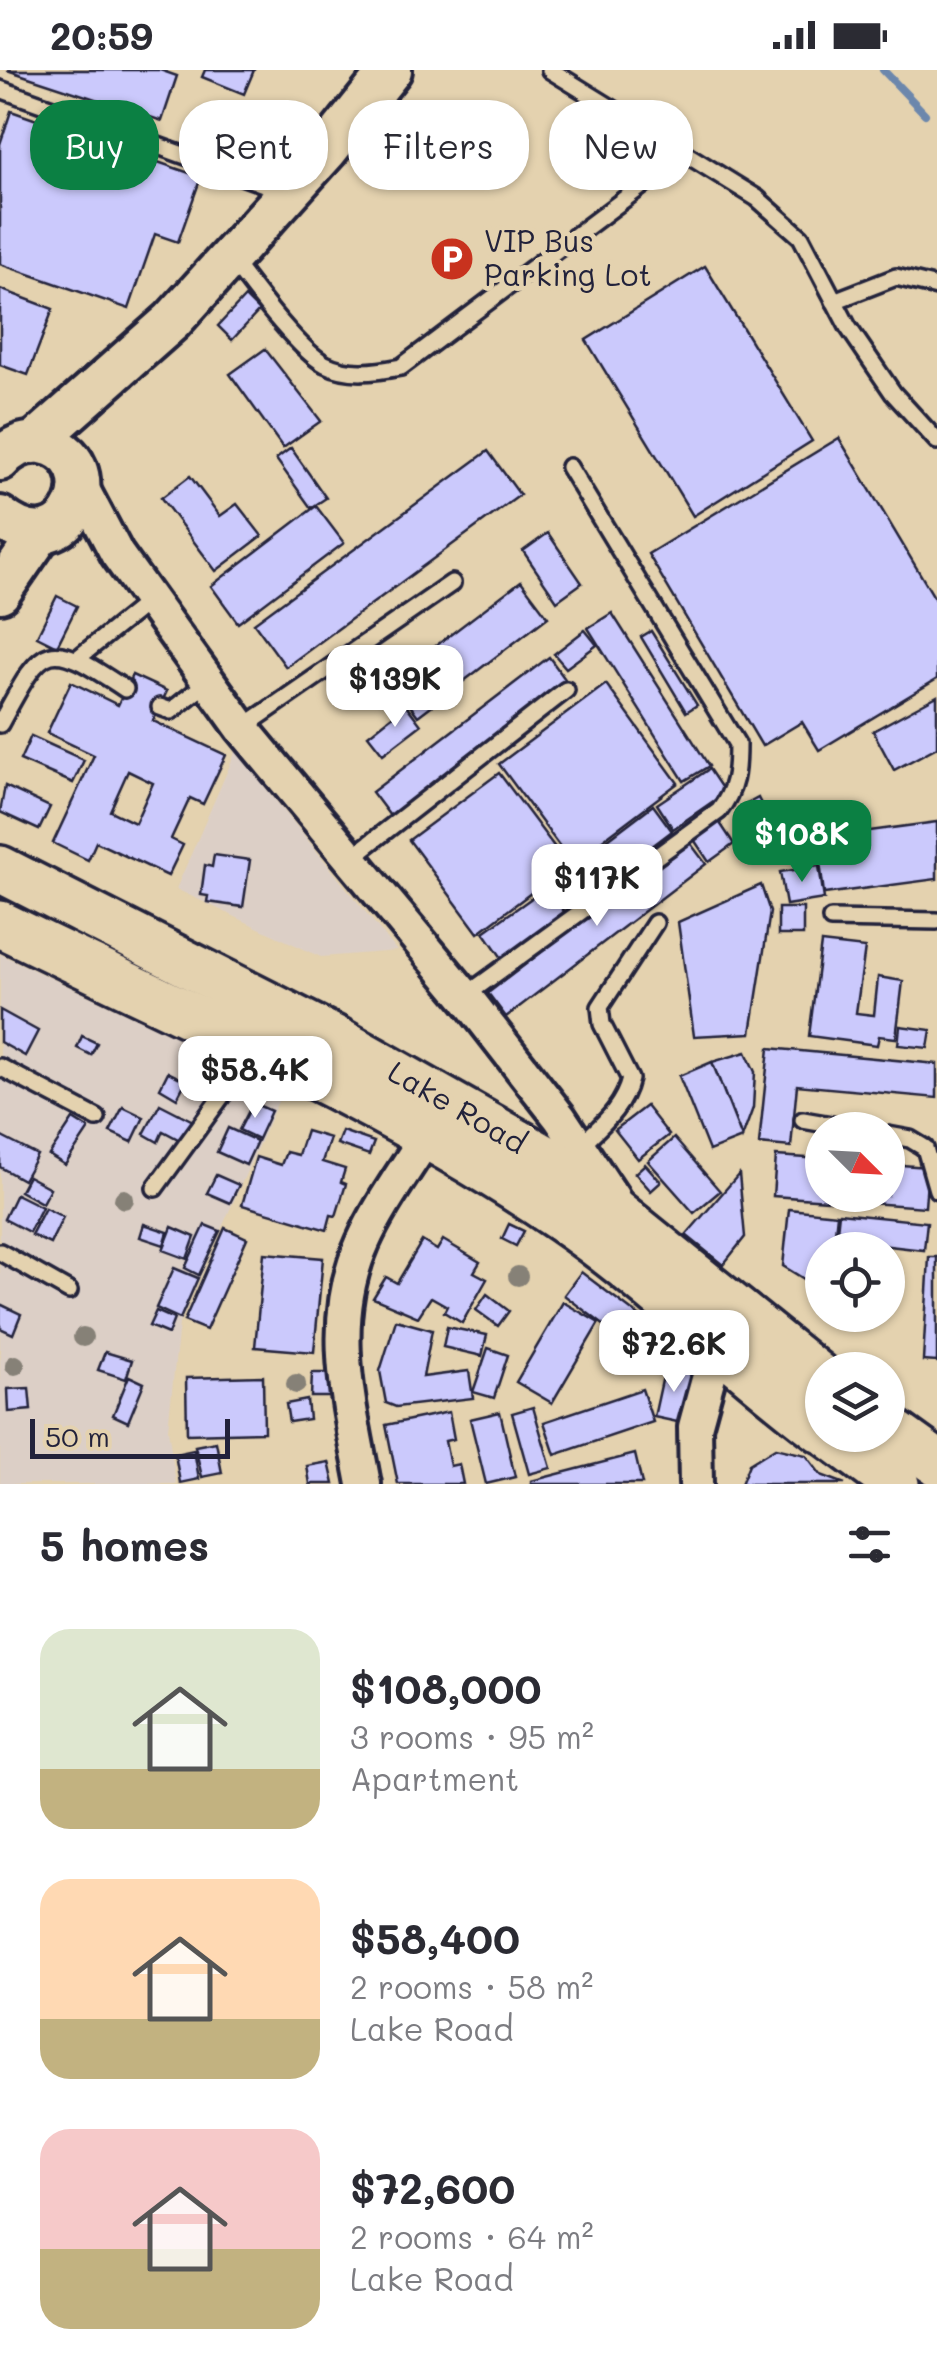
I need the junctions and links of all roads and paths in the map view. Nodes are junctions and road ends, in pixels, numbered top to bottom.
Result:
1 (391, 70) edge
2 (550, 70) edge
3 (0, 89) edge
4 (597, 100) edge
5 (693, 160) edge
6 (637, 190) edge
7 (289, 194) junction
8 (231, 260) junction
9 (937, 288) edge
10 (834, 301) junction
11 (113, 375) junction
12 (937, 441) edge
13 (11, 452) edge
14 (569, 467) dead end
15 (79, 478) junction
16 (0, 519) edge
17 (48, 531) junction
18 (117, 554) junction
19 (452, 583) dead end
20 (0, 592) edge
21 (150, 600) junction
22 (78, 658) junction
23 (209, 682) junction
24 (125, 689) dead end
25 (566, 690) dead end
26 (160, 707) dead end
27 (0, 724) edge
28 (242, 728) junction
29 (351, 858) junction
30 (10, 869) edge
31 (832, 919) dead end
32 (937, 921) edge
33 (655, 923) dead end
34 (0, 924) edge
35 (464, 996) junction
36 (256, 1049) junction
37 (0, 1067) edge
38 (97, 1118) dead end
39 (426, 1137) junction
40 (905, 1138) edge
41 (580, 1147) junction
42 (155, 1188) dead end
43 (937, 1190) edge
44 (624, 1214) junction
45 (0, 1252) edge
46 (69, 1291) dead end
47 (718, 1343) junction
48 (805, 1364) edge
49 (805, 1416) edge
50 (905, 1445) edge
51 (882, 1452) edge
52 (925, 1466) edge
53 (364, 1484) edge
54 (696, 1484) edge

1 - 7 street
2 - 4 lane
3 - 7 lane
5 - 10 lane
6 - 8 lane
7 - 8 street
8 - 11 street
9 - 10 lane
10 - 12 lane
11 - 13 street
11 - 15 street
13 - 15 street
14 - 35 lane
15 - 17 street
15 - 18 street
16 - 17 street
17 - 18 street
17 - 20 street
18 - 21 street
19 - 28 lane
21 - 22 lane
21 - 23 street
22 - 24 lane
22 - 27 lane
23 - 26 lane
23 - 28 street
25 - 29 lane
28 - 29 street
29 - 35 street
30 - 44 main road, Lake Road
31 - 32 lane
33 - 41 lane
34 - 36 main road, Lake Road
35 - 41 street
36 - 39 main road, Lake Road
36 - 42 lane
37 - 38 lane
39 - 47 main road, Lake Road
39 - 53 street
40 - 43 lane
41 - 44 street
44 - 48 main road, Lake Road
45 - 46 lane
47 - 49 main road, Lake Road
47 - 54 street
50 - 52 main road
51 - 52 main road

